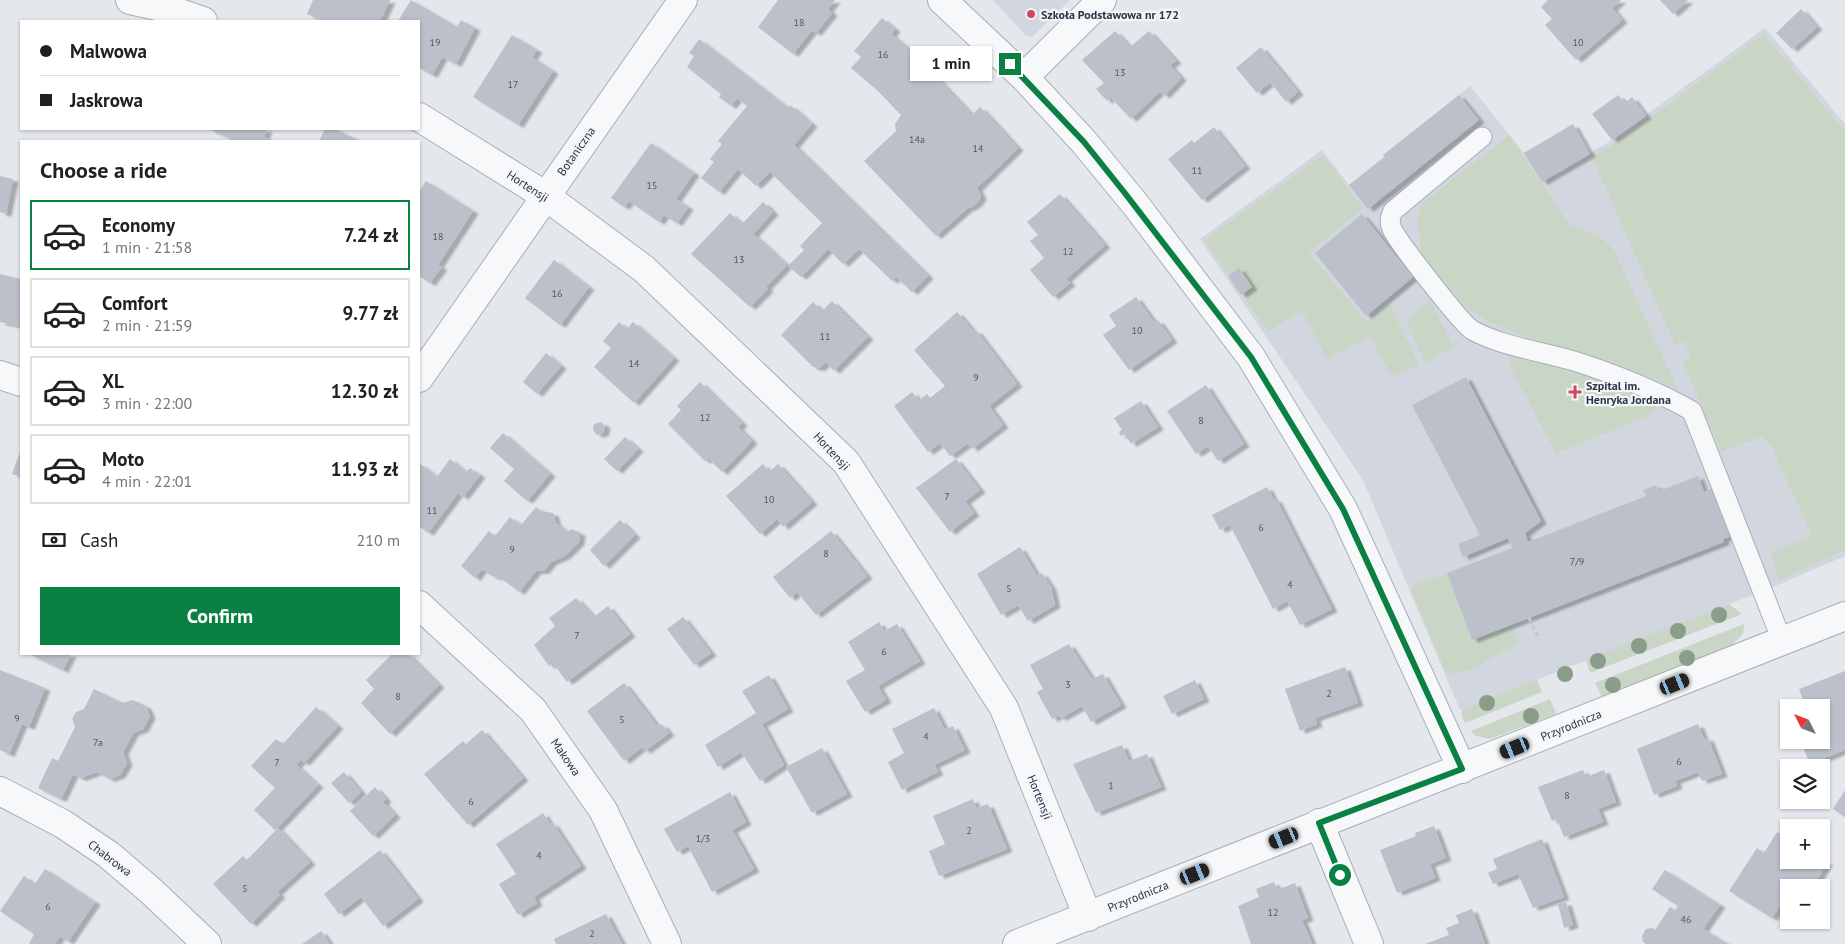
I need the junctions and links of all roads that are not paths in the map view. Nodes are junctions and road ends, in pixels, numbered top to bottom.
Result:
1 (130, 0) edge
2 (683, 0) edge
3 (942, 0) edge
4 (1102, 0) edge
5 (200, 20) edge
6 (1024, 77) junction
7 (420, 118) edge
8 (1482, 137) dead end
9 (544, 196) junction
10 (0, 375) edge
11 (420, 377) edge
12 (20, 382) edge
13 (420, 606) edge
14 (1845, 616) edge
15 (1782, 641) junction
16 (1462, 769) junction
17 (0, 791) edge
18 (1319, 823) junction
19 (1088, 917) junction
20 (207, 944) edge
21 (667, 944) edge
22 (1017, 944) edge
23 (1369, 944) edge

1 - 5 street
2 - 9 street, Botaniczna
3 - 6 street
4 - 6 street
6 - 16 street
7 - 9 street, Hortensji
8 - 15 lane
9 - 11 street, Botaniczna
9 - 19 street, Hortensji
10 - 12 street
13 - 21 street, Makowa
14 - 15 street, Przyrodnicza
15 - 16 street, Przyrodnicza
16 - 18 street, Przyrodnicza
17 - 20 street, Chabrowa
18 - 19 street, Przyrodnicza
18 - 23 street
19 - 22 street, Przyrodnicza

